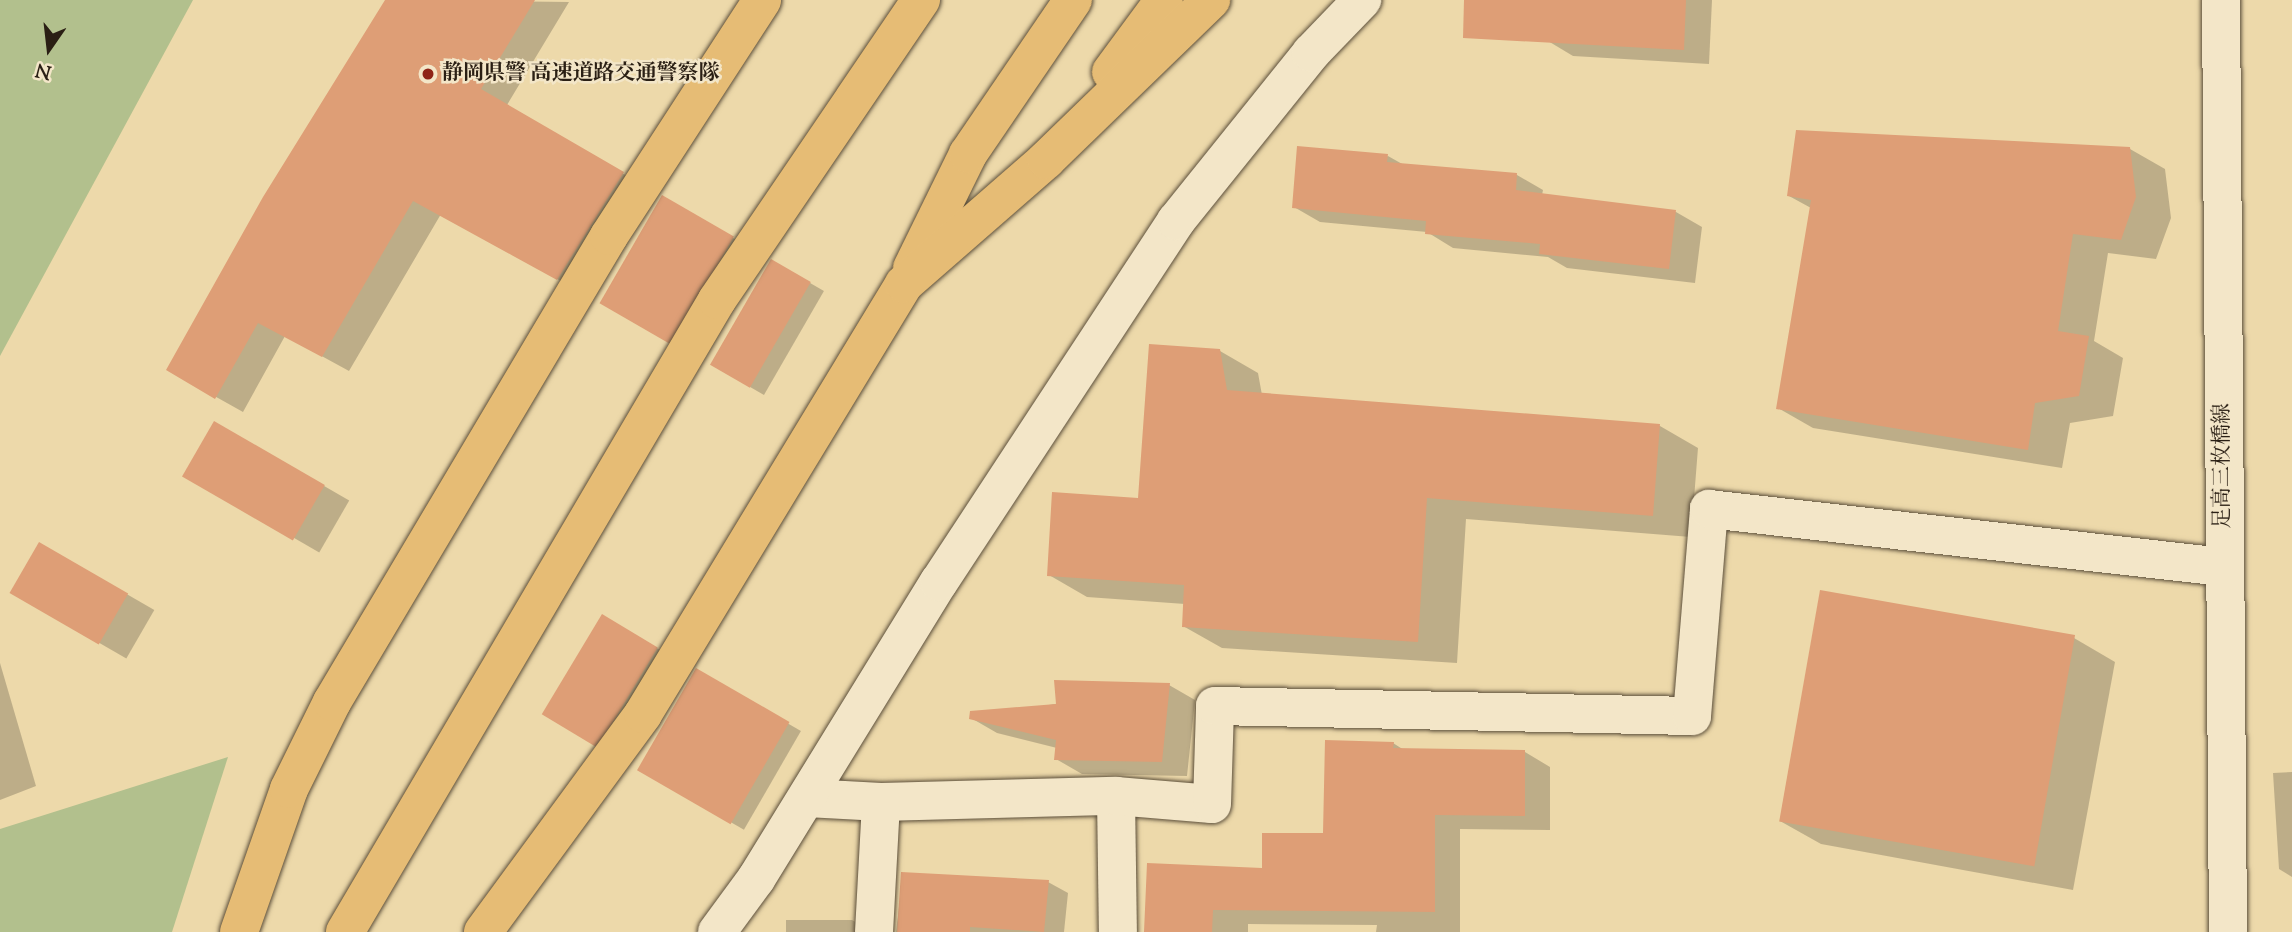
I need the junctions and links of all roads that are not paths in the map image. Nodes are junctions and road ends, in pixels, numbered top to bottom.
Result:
1 (762, 0) edge
2 (921, 0) edge
3 (1073, 0) edge
4 (1164, 0) edge
5 (1211, 0) edge
6 (1362, 0) edge
7 (2221, 0) edge
8 (1046, 160) junction
9 (904, 284) junction
10 (2223, 567) junction
11 (1116, 796) junction
12 (807, 798) junction
13 (881, 802) junction
14 (239, 932) edge
15 (345, 932) edge
16 (483, 932) edge
17 (717, 932) edge
18 (874, 932) edge
19 (1118, 932) edge
20 (2228, 932) edge

1 - 14 highway
2 - 15 highway
3 - 9 highway
4 - 8 highway
5 - 8 highway
6 - 12 street
7 - 10 street, 足高三枚橋線
8 - 9 highway
9 - 16 highway
10 - 11 street
10 - 20 street, 足高三枚橋線
11 - 13 street
11 - 19 street
12 - 13 street
12 - 17 street
13 - 18 street

